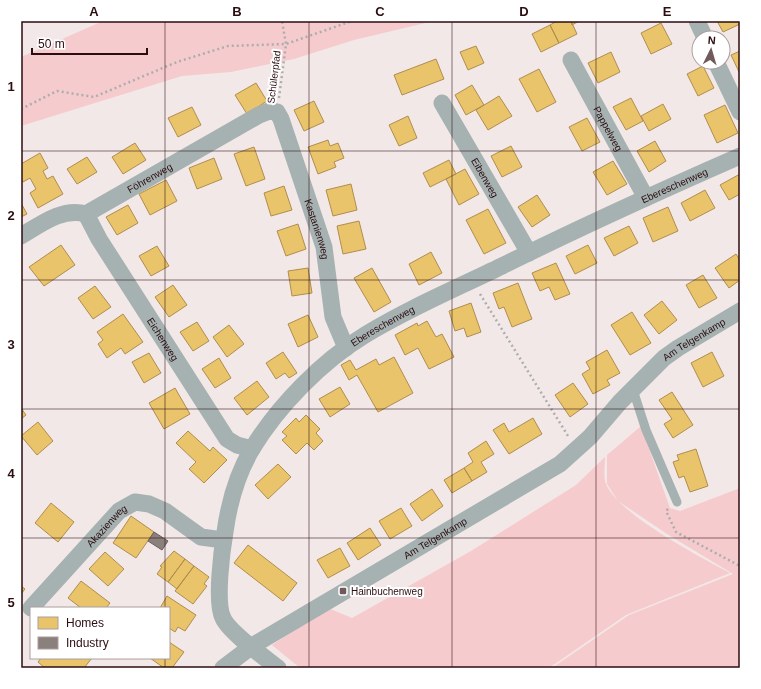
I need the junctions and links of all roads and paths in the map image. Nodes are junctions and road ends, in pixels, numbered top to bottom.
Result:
1 (282, 21) edge
2 (352, 21) edge
3 (286, 44) junction
4 (571, 60) dead end
5 (720, 70) edge
6 (442, 103) dead end
7 (21, 109) edge
8 (277, 112) junction
9 (740, 112) edge
10 (740, 156) edge
11 (646, 198) junction
12 (86, 214) junction
13 (21, 236) edge
14 (529, 253) junction
15 (472, 281) junction
16 (740, 311) edge
17 (346, 348) junction
18 (633, 390) junction
19 (252, 449) junction
20 (576, 450) junction
21 (677, 502) joint
22 (223, 540) junction
23 (740, 566) edge
24 (32, 607) edge
25 (30, 609) edge
26 (21, 619) edge
27 (252, 646) junction
28 (223, 668) edge
29 (278, 668) edge

1 - 3 path, Schülerpfad
2 - 3 path
3 - 7 path
3 - 8 path, Schülerpfad
4 - 11 street, Pappelweg
5 - 9 street
6 - 14 street, Eibenweg
8 - 12 street, Föhrenweg
8 - 17 street, Kastanienweg
10 - 11 street, Ebereschenweg
11 - 14 street, Ebereschenweg
12 - 13 street
12 - 19 street, Eichenweg
14 - 15 street, Ebereschenweg
15 - 17 street, Ebereschenweg
15 - 20 path
16 - 18 street, Am Telgenkamp
17 - 19 street, Ebereschenweg
18 - 20 street, Am Telgenkamp
18 - 21 lane
19 - 22 street, Ebereschenweg
20 - 27 street, Am Telgenkamp
21 - 23 path
22 - 24 street, Akazienweg
22 - 27 street, Ebereschenweg
25 - 26 street, Akazienweg
27 - 28 street, Am Telgenkamp
27 - 29 street

